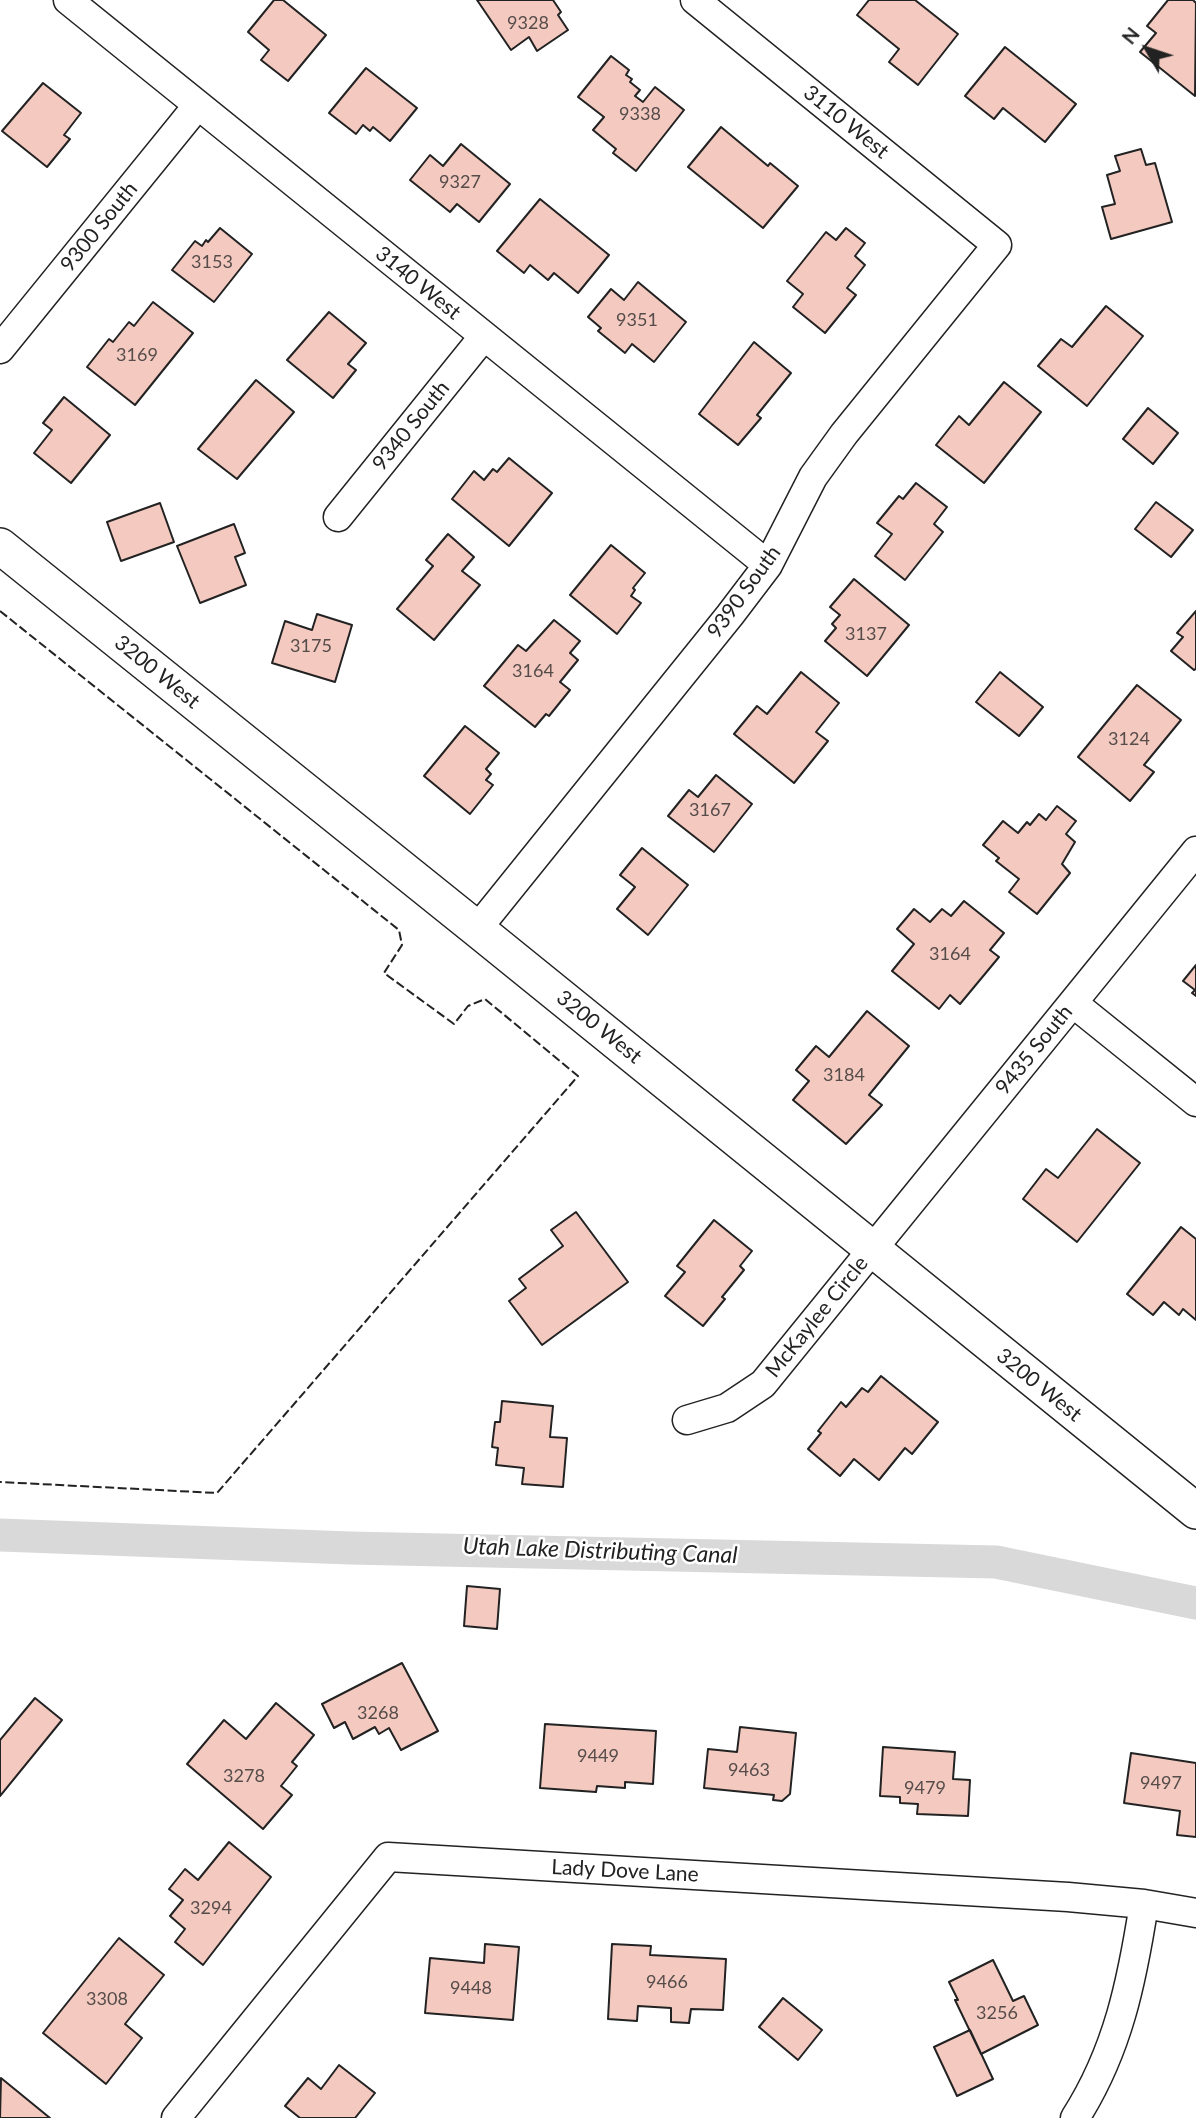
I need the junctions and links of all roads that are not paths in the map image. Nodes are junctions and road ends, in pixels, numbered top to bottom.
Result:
1 (68, 0) edge
2 (695, 0) edge
3 (198, 104) junction
4 (997, 245) joint
5 (484, 336) junction
6 (0, 349) edge
7 (338, 517) dead end
8 (0, 546) edge
9 (768, 565) junction
10 (1196, 851) edge
11 (477, 929) junction
12 (1073, 1003) junction
13 (1196, 1102) edge
14 (872, 1249) junction
15 (687, 1420) dead end
16 (1196, 1511) edge
17 (1144, 1904) junction
18 (1196, 1913) edge
19 (176, 2118) edge
20 (1075, 2118) edge

1 - 3 street, 3140 West
2 - 4 street, 3110 West
3 - 5 street, 3140 West
3 - 6 street, 9300 South
4 - 9 street, 9390 South
5 - 7 street, 9340 South
5 - 9 street, 3140 West
8 - 11 street, 3200 West
9 - 11 street, 9390 South
10 - 12 street, 9435 South
11 - 14 street, 3200 West
12 - 13 street
12 - 14 street, 9435 South
14 - 15 street, McKaylee Circle
14 - 16 street, 3200 West
17 - 18 street, Lady Dove Lane
17 - 19 street, Lady Dove Lane
17 - 20 street

